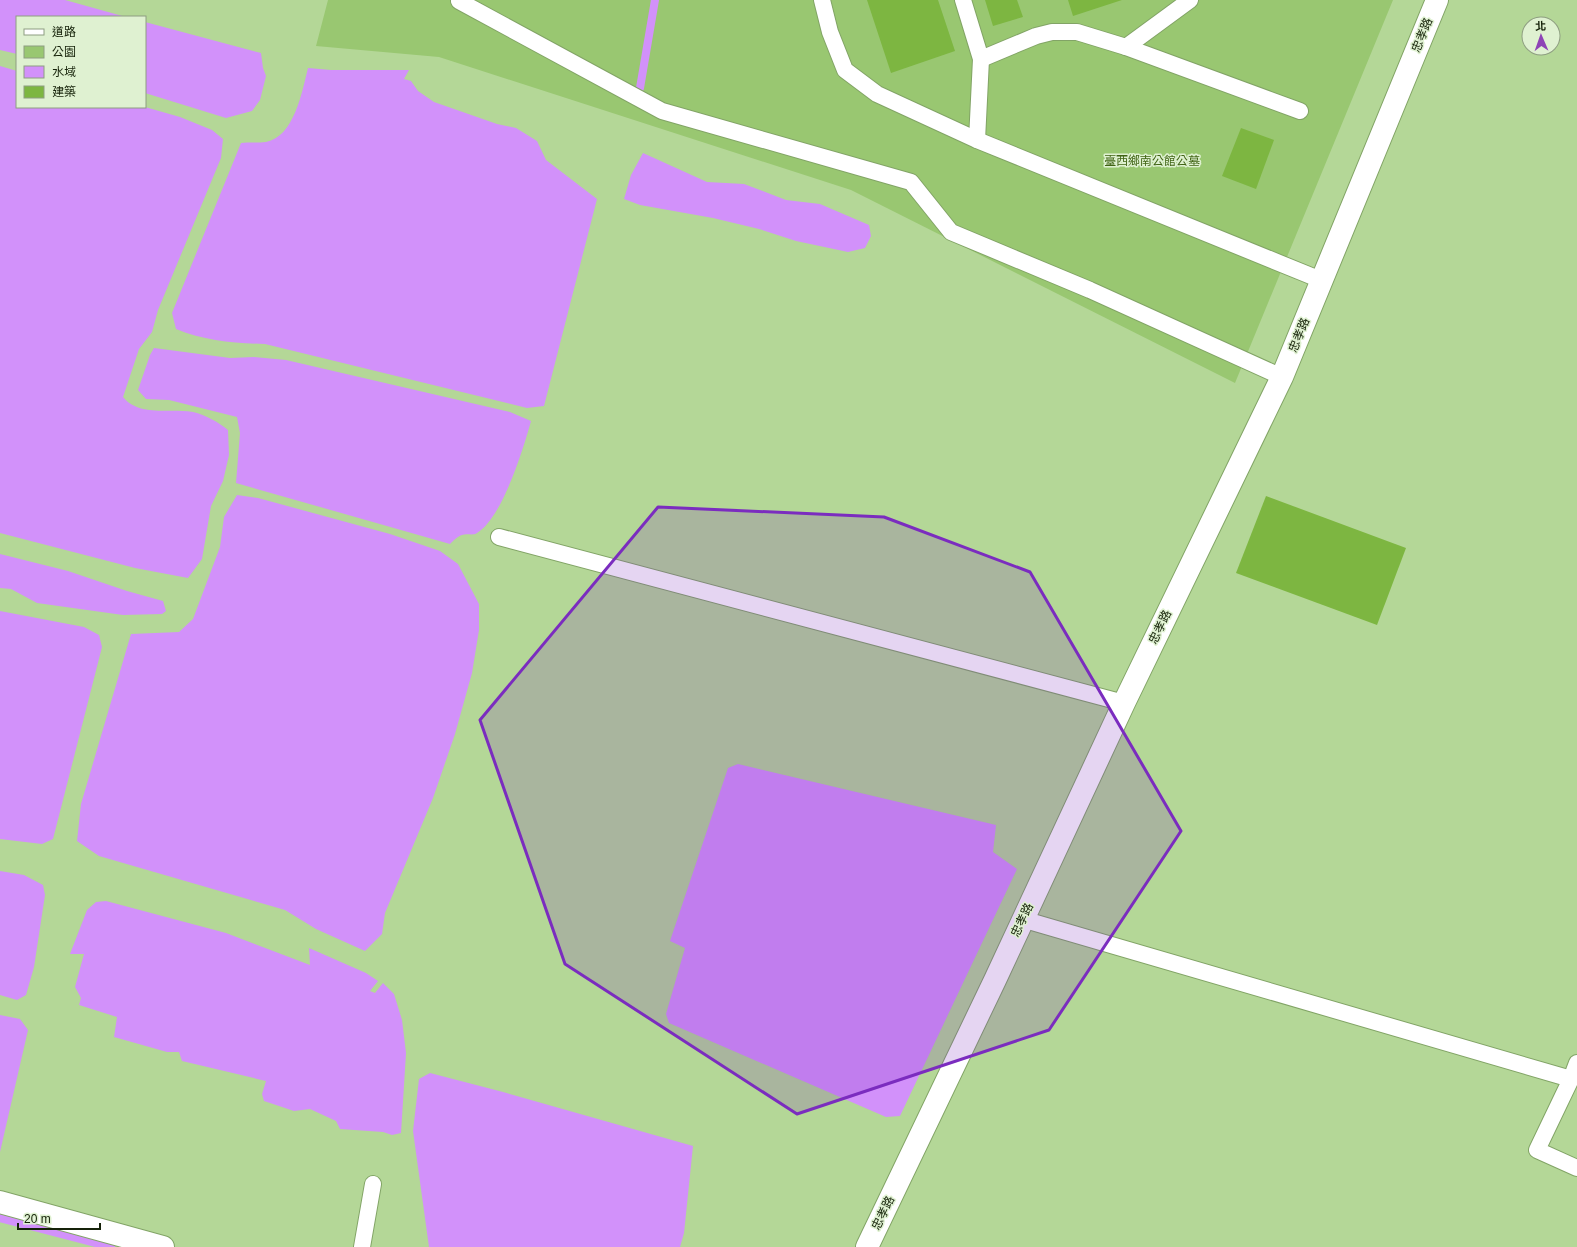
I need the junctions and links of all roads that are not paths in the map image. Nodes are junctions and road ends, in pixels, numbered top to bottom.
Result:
1 (822, 0) edge
2 (963, 0) edge
3 (1190, 0) edge
4 (1437, 0) edge
5 (459, 1) edge
6 (1126, 47) junction
7 (981, 59) junction
8 (1300, 111) dead end
9 (977, 140) junction
10 (1321, 280) junction
11 (1282, 377) junction
12 (499, 537) dead end
13 (1124, 703) junction
14 (1022, 919) junction
15 (1577, 1063) edge
16 (1571, 1079) junction
17 (1577, 1168) edge
18 (373, 1184) dead end
19 (0, 1202) edge
20 (163, 1247) edge
21 (362, 1247) edge
22 (867, 1247) edge

1 - 9 lane
2 - 7 lane
3 - 6 lane
4 - 10 street, 忠孝路
5 - 11 lane
6 - 7 lane
6 - 8 lane
7 - 9 lane
9 - 10 lane
10 - 11 street, 忠孝路
11 - 13 street, 忠孝路
12 - 13 lane
13 - 14 street, 忠孝路
14 - 16 lane
14 - 22 street, 忠孝路
15 - 16 lane
16 - 17 lane
18 - 21 lane
19 - 20 street

